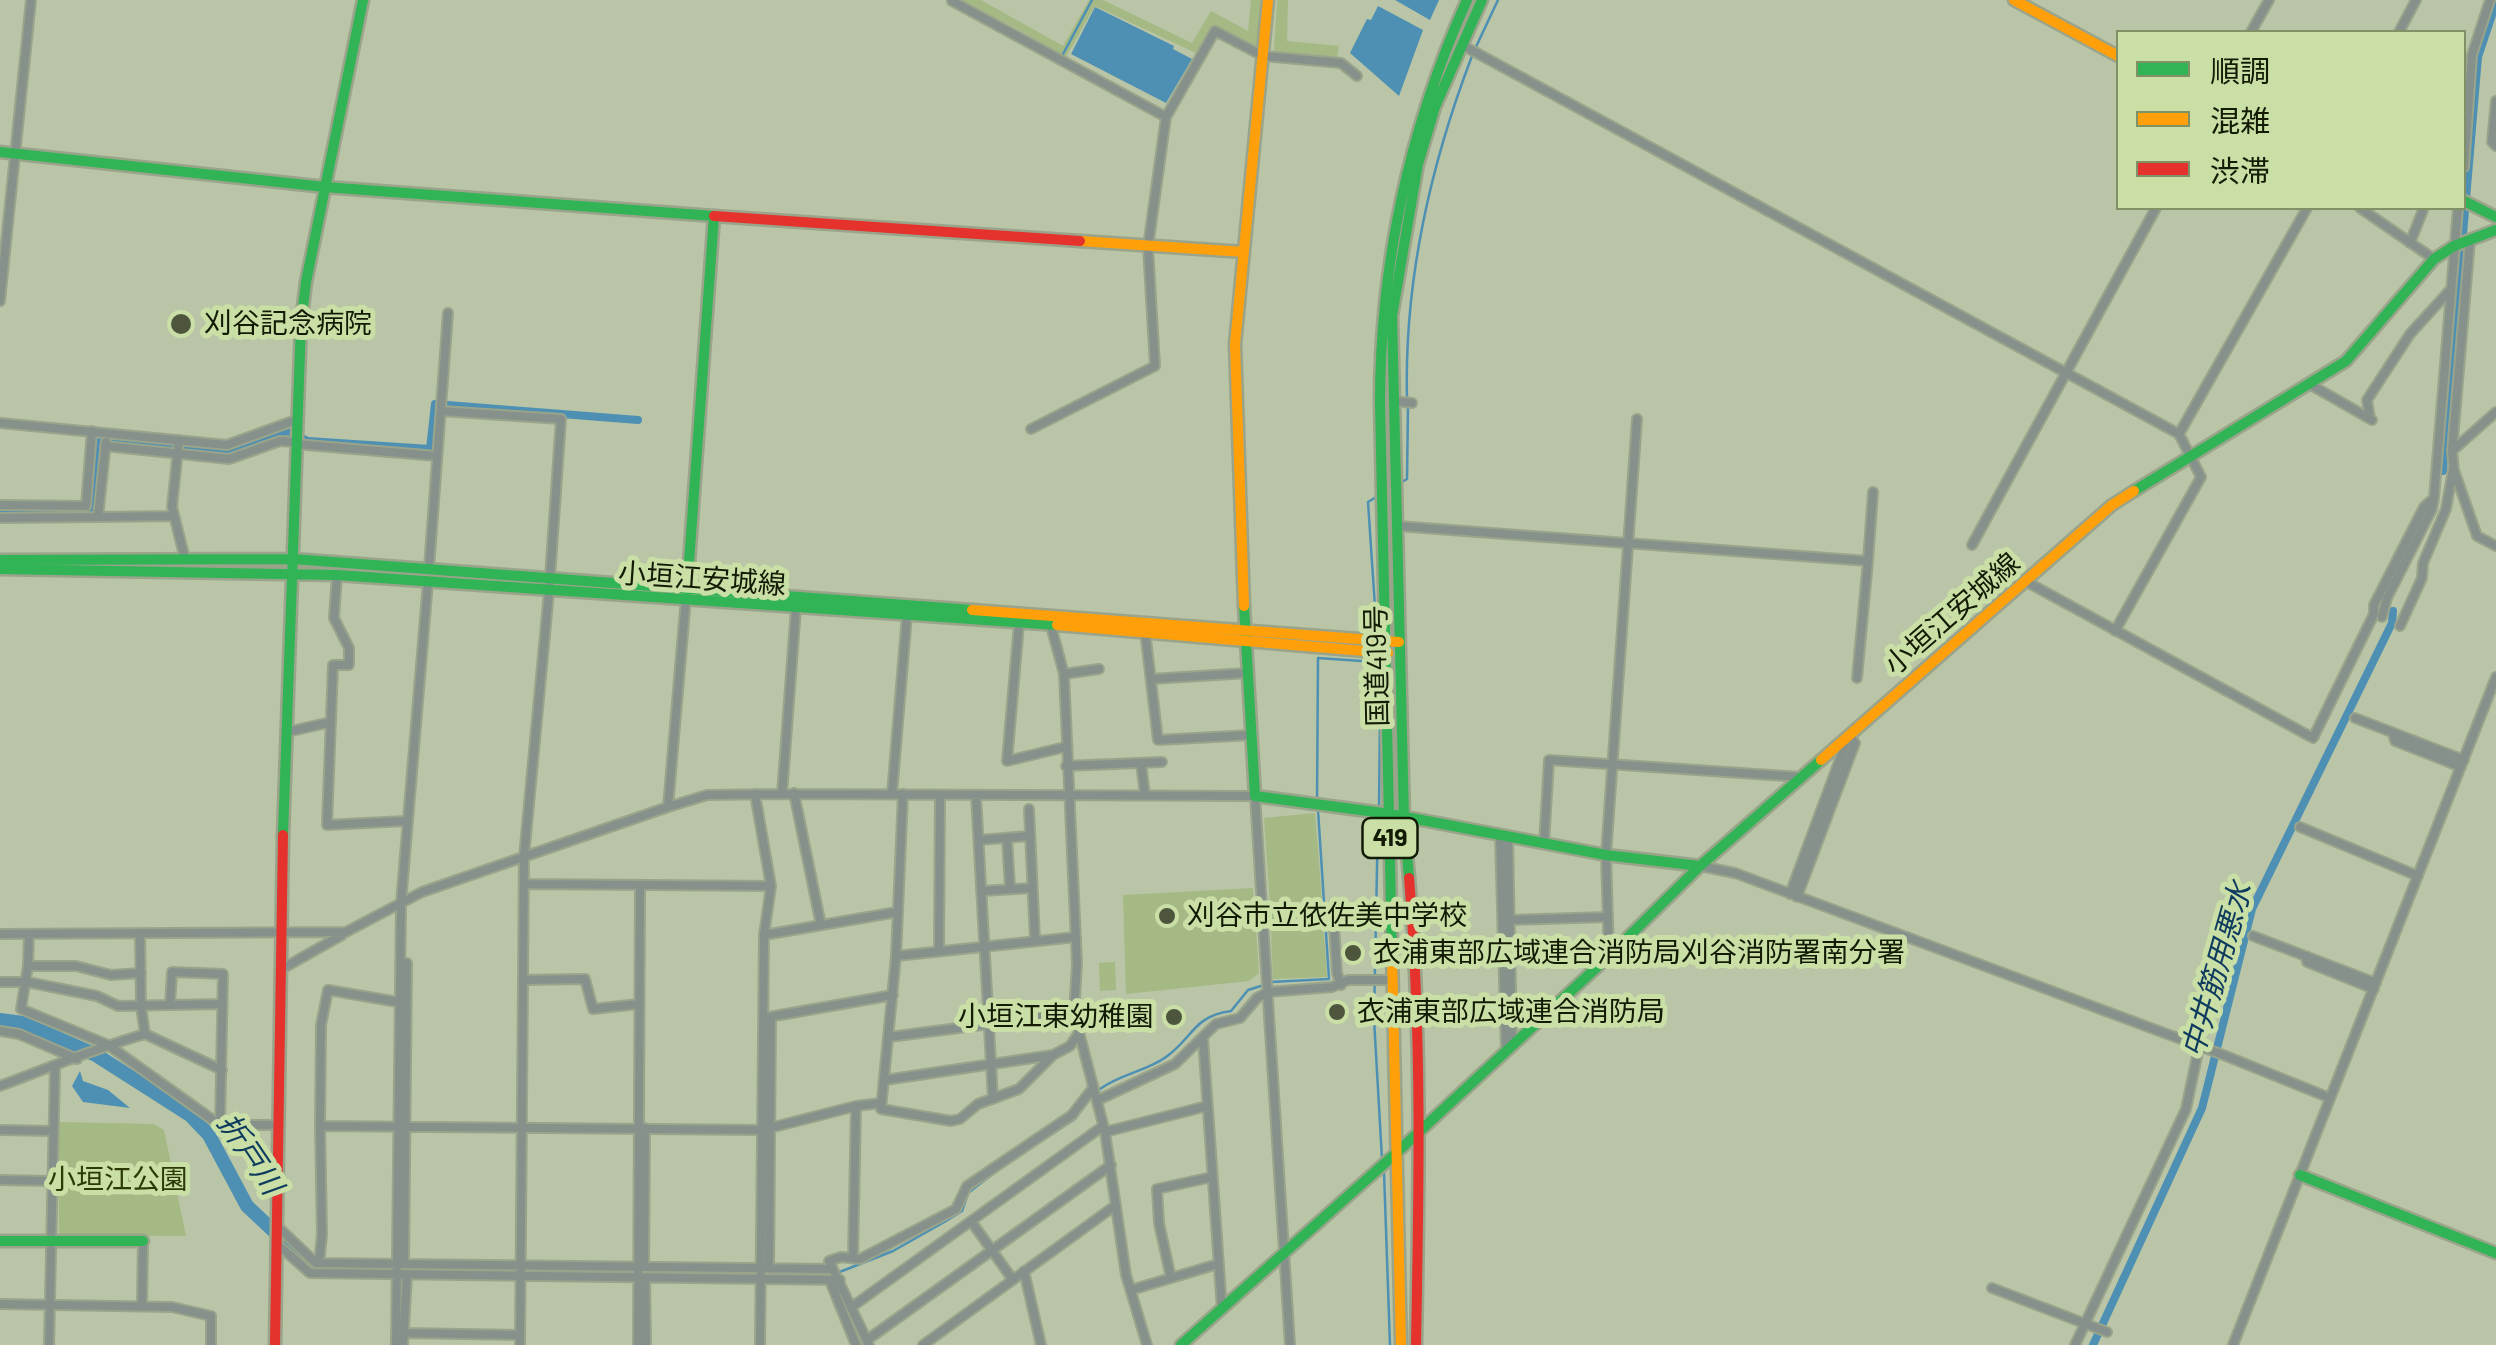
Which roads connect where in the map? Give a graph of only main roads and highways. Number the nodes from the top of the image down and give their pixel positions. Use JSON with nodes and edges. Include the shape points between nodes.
{"nodes":[{"id":1,"x":363,"y":0,"type":"edge"},
{"id":2,"x":1268,"y":0,"type":"edge"},
{"id":3,"x":1467,"y":0,"type":"edge"},
{"id":4,"x":1482,"y":0,"type":"edge"},
{"id":5,"x":2014,"y":0,"type":"edge"},
{"id":6,"x":2116,"y":55,"type":"edge"},
{"id":7,"x":0,"y":152,"type":"edge"},
{"id":8,"x":325,"y":187,"type":"junction"},
{"id":9,"x":2466,"y":205,"type":"edge"},
{"id":10,"x":714,"y":216,"type":"junction"},
{"id":11,"x":2496,"y":217,"type":"edge"},
{"id":12,"x":2496,"y":230,"type":"edge"},
{"id":13,"x":1244,"y":252,"type":"junction"},
{"id":14,"x":1390,"y":489,"type":"junction"},
{"id":15,"x":293,"y":559,"type":"junction"},
{"id":16,"x":0,"y":560,"type":"edge"},
{"id":17,"x":0,"y":569,"type":"edge"},
{"id":18,"x":293,"y":573,"type":"junction"},
{"id":19,"x":686,"y":594,"type":"junction"},
{"id":20,"x":1247,"y":637,"type":"junction"},
{"id":21,"x":1385,"y":647,"type":"junction"},
{"id":22,"x":1399,"y":647,"type":"junction"},
{"id":23,"x":1390,"y":814,"type":"junction"},
{"id":24,"x":1404,"y":818,"type":"junction"},
{"id":25,"x":1700,"y":866,"type":"junction"},
{"id":26,"x":1420,"y":1130,"type":"junction"},
{"id":27,"x":1394,"y":1155,"type":"junction"},
{"id":28,"x":2300,"y":1175,"type":"road end"},
{"id":29,"x":143,"y":1241,"type":"road end"},
{"id":30,"x":0,"y":1242,"type":"edge"},
{"id":31,"x":2496,"y":1253,"type":"edge"},
{"id":32,"x":275,"y":1345,"type":"edge"},
{"id":33,"x":1182,"y":1345,"type":"edge"},
{"id":34,"x":1401,"y":1345,"type":"edge"},
{"id":35,"x":1416,"y":1345,"type":"edge"}],
"edges":[{"from":1,"to":8,"type":"main road"},
{"from":2,"to":13,"type":"main road"},
{"from":3,"to":14,"type":"main road","name":"国道419号","number":"419","via":[[1407,162],[1391,229],[1380,396]]},
{"from":4,"to":14,"type":"main road","name":"国道419号","number":"419","via":[[1418,164],[1392,316],[1403,402]]},
{"from":5,"to":6,"type":"main road"},
{"from":7,"to":8,"type":"main road"},
{"from":8,"to":10,"type":"main road"},
{"from":8,"to":15,"type":"main road","via":[[306,282]]},
{"from":9,"to":11,"type":"main road"},
{"from":10,"to":13,"type":"main road"},
{"from":10,"to":19,"type":"main road"},
{"from":12,"to":25,"type":"main road","name":"小垣江安城線","via":[[2434,259],[2346,361],[2112,505]]},
{"from":13,"to":20,"type":"main road","via":[[1235,344]]},
{"from":14,"to":21,"type":"main road","name":"国道419号","number":"419","via":[[1382,525]]},
{"from":14,"to":22,"type":"main road","name":"国道419号","number":"419"},
{"from":15,"to":16,"type":"main road","name":"小垣江安城線"},
{"from":15,"to":18,"type":"main road"},
{"from":15,"to":19,"type":"main road","name":"小垣江安城線"},
{"from":17,"to":18,"type":"main road","name":"小垣江安城線"},
{"from":18,"to":19,"type":"main road","name":"小垣江安城線","via":[[550,592]]},
{"from":18,"to":32,"type":"main road"},
{"from":19,"to":20,"type":"main road","name":"小垣江安城線"},
{"from":19,"to":20,"type":"main road","name":"小垣江安城線","via":[[796,608]]},
{"from":20,"to":21,"type":"main road","name":"小垣江安城線"},
{"from":20,"to":23,"type":"main road","via":[[1255,796]]},
{"from":21,"to":22,"type":"main road","name":"小垣江安城線"},
{"from":21,"to":23,"type":"main road","name":"国道419号","number":"419"},
{"from":22,"to":24,"type":"main road","name":"国道419号","number":"419"},
{"from":23,"to":24,"type":"main road"},
{"from":23,"to":27,"type":"main road","name":"国道419号","number":"419"},
{"from":24,"to":25,"type":"main road"},
{"from":24,"to":26,"type":"main road","name":"国道419号","number":"419"},
{"from":25,"to":26,"type":"main road","name":"小垣江安城線"},
{"from":26,"to":27,"type":"main road","name":"小垣江安城線"},
{"from":26,"to":35,"type":"main road","name":"国道419号","number":"419"},
{"from":27,"to":33,"type":"main road","name":"小垣江安城線"},
{"from":27,"to":34,"type":"main road","name":"国道419号","number":"419"},
{"from":28,"to":31,"type":"main road"},
{"from":29,"to":30,"type":"main road"}]}
